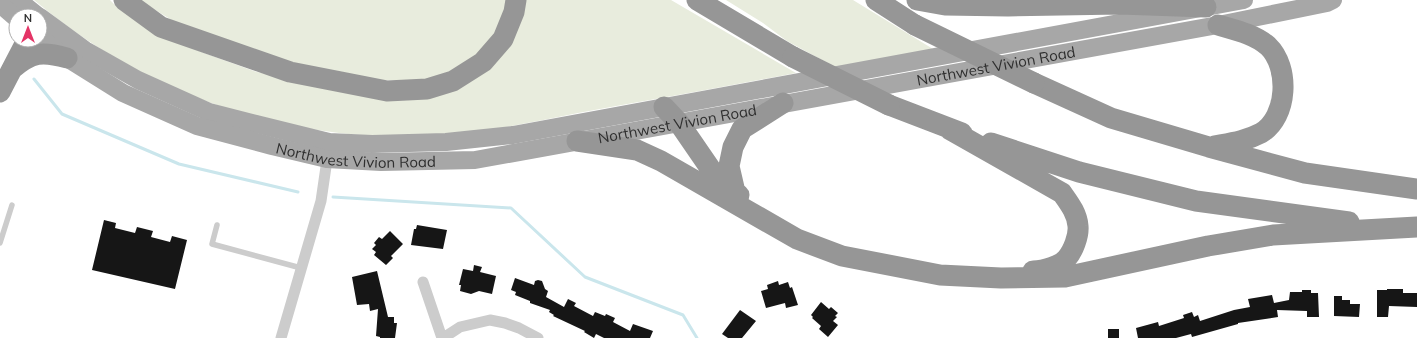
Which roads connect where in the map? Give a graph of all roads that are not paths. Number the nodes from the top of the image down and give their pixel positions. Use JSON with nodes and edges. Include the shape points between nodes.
{"nodes":[{"id":1,"x":18,"y":0,"type":"edge"},
{"id":2,"x":124,"y":0,"type":"edge"},
{"id":3,"x":516,"y":0,"type":"edge"},
{"id":4,"x":697,"y":0,"type":"edge"},
{"id":5,"x":876,"y":0,"type":"edge"},
{"id":6,"x":917,"y":0,"type":"edge"},
{"id":7,"x":1244,"y":0,"type":"edge"},
{"id":8,"x":1333,"y":0,"type":"edge"},
{"id":9,"x":0,"y":4,"type":"edge"},
{"id":10,"x":1206,"y":7,"type":"junction"},
{"id":11,"x":28,"y":8,"type":"edge"},
{"id":12,"x":8,"y":11,"type":"edge"},
{"id":13,"x":48,"y":23,"type":"edge"},
{"id":14,"x":1218,"y":25,"type":"junction"},
{"id":15,"x":48,"y":43,"type":"edge"},
{"id":16,"x":23,"y":48,"type":"edge"},
{"id":17,"x":67,"y":58,"type":"junction"},
{"id":18,"x":12,"y":69,"type":"junction"},
{"id":19,"x":0,"y":92,"type":"edge"},
{"id":20,"x":783,"y":103,"type":"junction"},
{"id":21,"x":664,"y":107,"type":"junction"},
{"id":22,"x":679,"y":122,"type":"junction"},
{"id":23,"x":948,"y":129,"type":"junction"},
{"id":24,"x":577,"y":141,"type":"junction"},
{"id":25,"x":1209,"y":148,"type":"junction"},
{"id":26,"x":328,"y":150,"type":"junction"},
{"id":27,"x":1417,"y":189,"type":"edge"},
{"id":28,"x":735,"y":192,"type":"junction"},
{"id":29,"x":12,"y":205,"type":"dead end"},
{"id":30,"x":217,"y":225,"type":"dead end"},
{"id":31,"x":1417,"y":226,"type":"edge"},
{"id":32,"x":0,"y":242,"type":"edge"},
{"id":33,"x":301,"y":268,"type":"junction"},
{"id":34,"x":423,"y":282,"type":"dead end"},
{"id":35,"x":281,"y":338,"type":"edge"},
{"id":36,"x":443,"y":338,"type":"edge"},
{"id":37,"x":538,"y":338,"type":"edge"}],
"edges":[{"from":1,"to":11,"type":"main road","name":"Northwest Vivion Road"},
{"from":2,"to":3,"type":"highway","via":[[162,27],[290,72],[387,91],[426,89],[454,81],[483,62],[503,38]]},
{"from":4,"to":23,"type":"highway","bridge":true,"via":[[793,57],[888,105]]},
{"from":5,"to":25,"type":"highway","bridge":true,"via":[[915,25],[1111,118]]},
{"from":6,"to":10,"type":"highway","via":[[944,5],[1120,4]]},
{"from":7,"to":10,"type":"main road","name":"Northwest Vivion Road"},
{"from":8,"to":14,"type":"main road","name":"Northwest Vivion Road"},
{"from":9,"to":12,"type":"main road"},
{"from":10,"to":21,"type":"main road","name":"Northwest Vivion Road"},
{"from":13,"to":26,"type":"main road","name":"Northwest Vivion Road","via":[[85,50],[138,80],[209,112]]},
{"from":14,"to":20,"type":"main road","name":"Northwest Vivion Road"},
{"from":14,"to":25,"type":"highway","via":[[1255,37],[1269,47],[1278,61],[1284,87],[1282,103],[1275,118],[1262,132],[1245,140]]},
{"from":15,"to":17,"type":"main road","name":"Northwest Vivion Road"},
{"from":16,"to":18,"type":"highway"},
{"from":17,"to":18,"type":"highway","via":[[49,53],[38,54],[28,57]]},
{"from":17,"to":26,"type":"main road","name":"Northwest Vivion Road","via":[[123,93],[197,126],[272,146]]},
{"from":18,"to":19,"type":"highway"},
{"from":20,"to":22,"type":"main road","name":"Northwest Vivion Road"},
{"from":20,"to":28,"type":"highway","via":[[742,129],[733,147],[729,166]]},
{"from":21,"to":22,"type":"highway"},
{"from":21,"to":26,"type":"main road","name":"Northwest Vivion Road","via":[[513,135],[446,142],[372,144]]},
{"from":22,"to":24,"type":"main road","name":"Northwest Vivion Road"},
{"from":22,"to":28,"type":"highway","via":[[712,171]]},
{"from":23,"to":28,"type":"highway","via":[[1062,193],[1074,210],[1078,227],[1076,241],[1067,259],[1048,269],[1037,271],[977,270],[910,263],[855,251],[806,234],[759,209]]},
{"from":23,"to":31,"type":"highway","via":[[1078,172],[1196,201],[1368,224]]},
{"from":24,"to":26,"type":"main road","name":"Northwest Vivion Road","via":[[475,160],[381,162]]},
{"from":24,"to":31,"type":"highway","via":[[637,150],[661,161],[797,239],[842,256],[940,275],[1001,278],[1065,277],[1208,246],[1273,235]]},
{"from":25,"to":27,"type":"highway","via":[[1305,173]]},
{"from":26,"to":33,"type":"street","via":[[321,201]]},
{"from":29,"to":32,"type":"lane"},
{"from":30,"to":33,"type":"lane","via":[[212,244]]},
{"from":33,"to":35,"type":"street"},
{"from":34,"to":36,"type":"street"},
{"from":36,"to":37,"type":"street","via":[[460,327],[490,320],[519,328]]}]}
